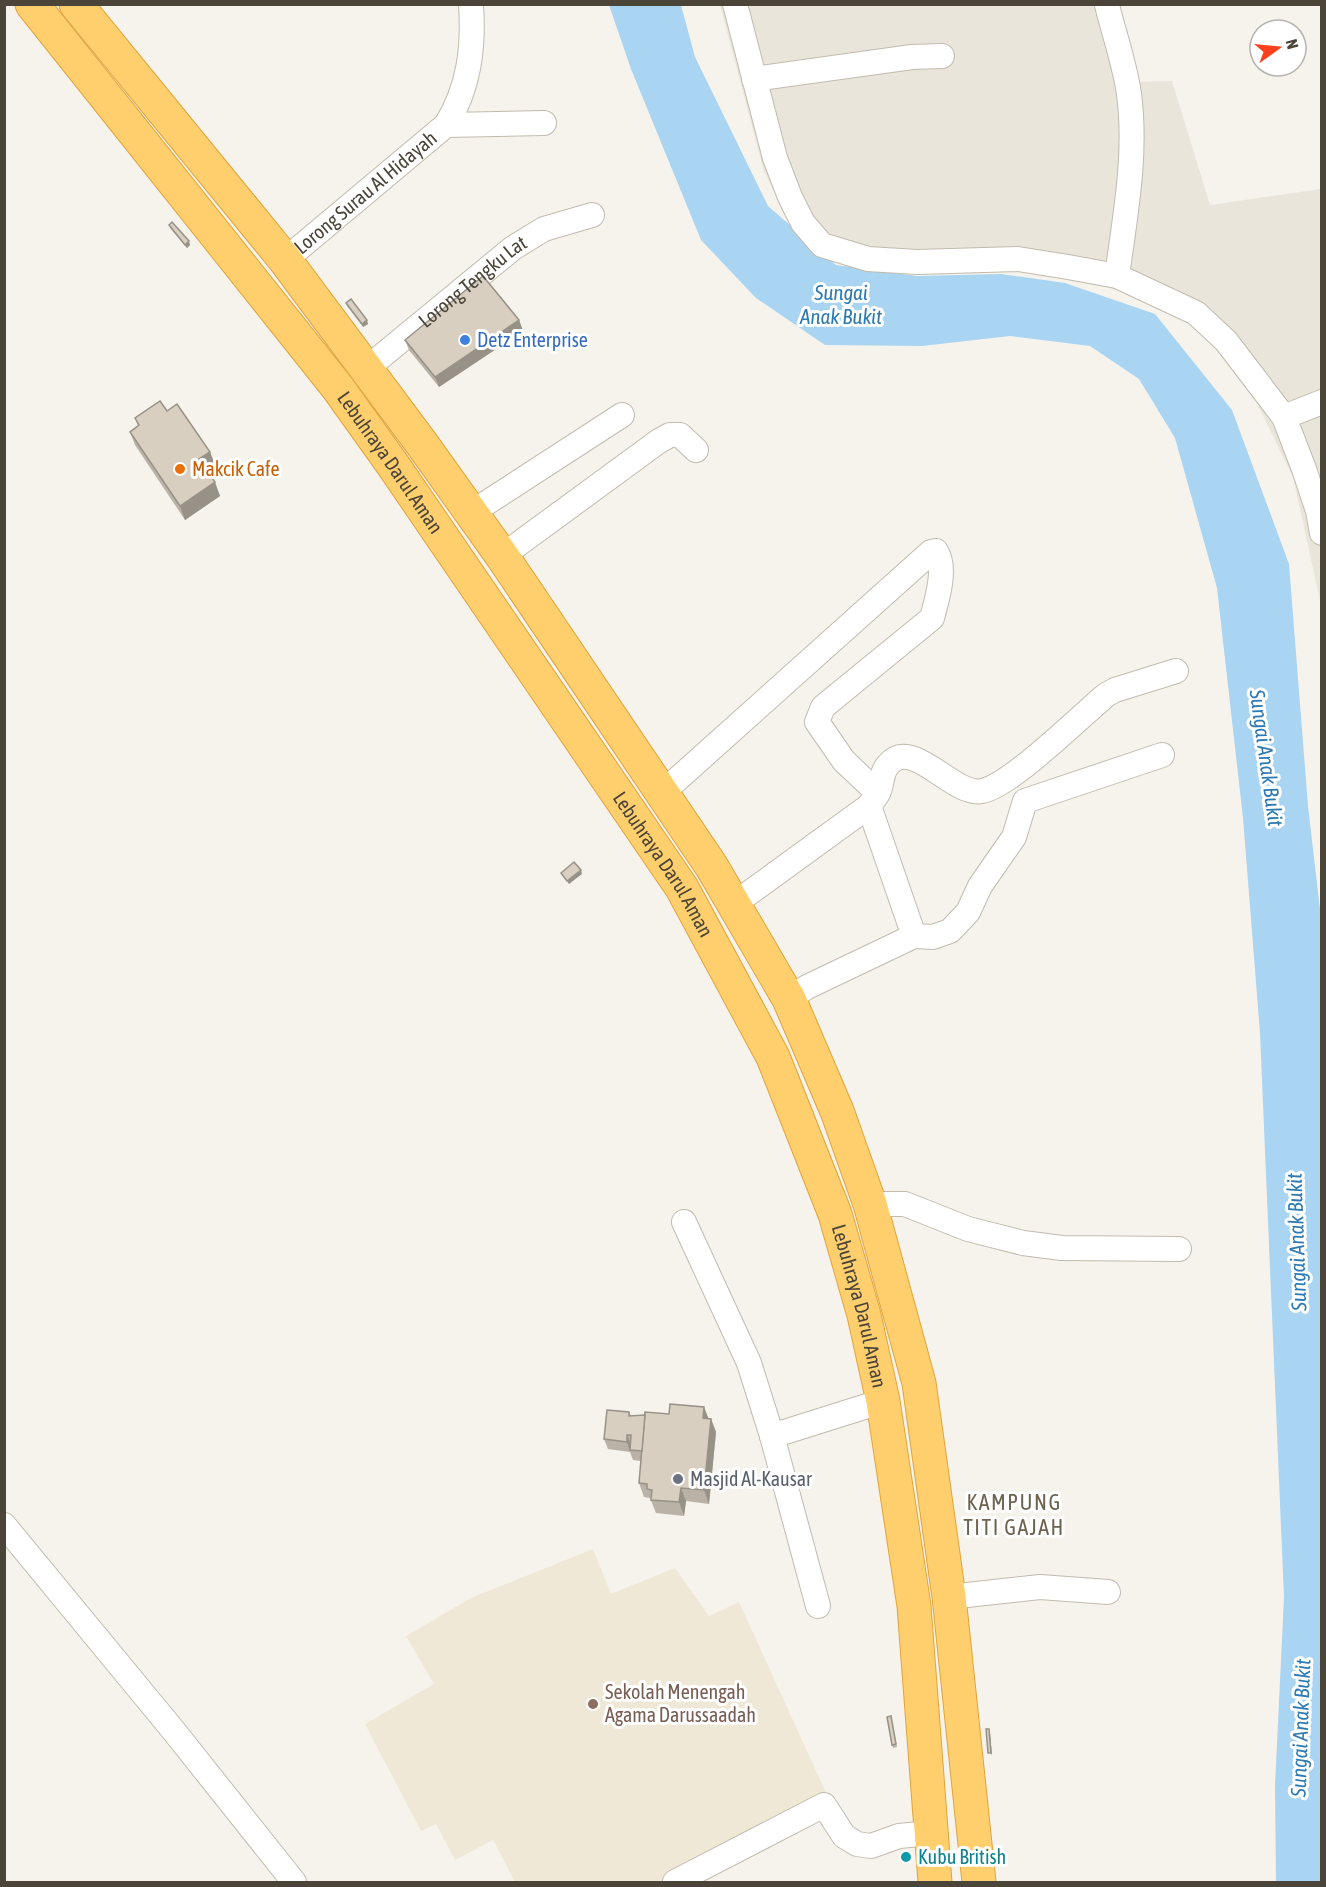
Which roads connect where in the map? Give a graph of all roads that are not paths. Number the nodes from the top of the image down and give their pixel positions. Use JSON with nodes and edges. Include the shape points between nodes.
{"nodes":[{"id":1,"x":32,"y":4,"type":"edge"},
{"id":2,"x":76,"y":4,"type":"edge"},
{"id":3,"x":471,"y":4,"type":"edge"},
{"id":4,"x":735,"y":4,"type":"edge"},
{"id":5,"x":1107,"y":5,"type":"edge"},
{"id":6,"x":942,"y":56,"type":"dead end"},
{"id":7,"x":754,"y":79,"type":"junction"},
{"id":8,"x":544,"y":123,"type":"dead end"},
{"id":9,"x":446,"y":125,"type":"junction"},
{"id":10,"x":592,"y":215,"type":"dead end"},
{"id":11,"x":285,"y":260,"type":"junction"},
{"id":12,"x":1116,"y":276,"type":"junction"},
{"id":13,"x":366,"y":369,"type":"junction"},
{"id":14,"x":1322,"y":402,"type":"edge"},
{"id":15,"x":622,"y":415,"type":"dead end"},
{"id":16,"x":1284,"y":417,"type":"junction"},
{"id":17,"x":696,"y":450,"type":"dead end"},
{"id":18,"x":471,"y":513,"type":"junction"},
{"id":19,"x":1320,"y":518,"type":"edge"},
{"id":20,"x":502,"y":556,"type":"junction"},
{"id":21,"x":523,"y":588,"type":"junction"},
{"id":22,"x":519,"y":648,"type":"junction"},
{"id":23,"x":569,"y":655,"type":"junction"},
{"id":24,"x":1176,"y":671,"type":"dead end"},
{"id":25,"x":562,"y":713,"type":"junction"},
{"id":26,"x":1162,"y":755,"type":"dead end"},
{"id":27,"x":662,"y":793,"type":"junction"},
{"id":28,"x":873,"y":800,"type":"junction"},
{"id":29,"x":734,"y":904,"type":"junction"},
{"id":30,"x":914,"y":936,"type":"junction"},
{"id":31,"x":789,"y":999,"type":"junction"},
{"id":32,"x":870,"y":1204,"type":"junction"},
{"id":33,"x":684,"y":1222,"type":"dead end"},
{"id":34,"x":1179,"y":1249,"type":"dead end"},
{"id":35,"x":883,"y":1401,"type":"junction"},
{"id":36,"x":772,"y":1436,"type":"junction"},
{"id":37,"x":4,"y":1525,"type":"edge"},
{"id":38,"x":1108,"y":1592,"type":"dead end"},
{"id":39,"x":949,"y":1597,"type":"junction"},
{"id":40,"x":818,"y":1606,"type":"dead end"},
{"id":41,"x":930,"y":1833,"type":"junction"},
{"id":42,"x":294,"y":1882,"type":"edge"},
{"id":43,"x":675,"y":1882,"type":"edge"},
{"id":44,"x":935,"y":1882,"type":"edge"},
{"id":45,"x":978,"y":1882,"type":"edge"}],
"edges":[{"from":1,"to":22,"type":"highway","name":"Lebuhraya Darul Aman","via":[[338,388]]},
{"from":2,"to":11,"type":"highway","name":"Lebuhraya Darul Aman"},
{"from":3,"to":9,"type":"street","via":[[469,69]]},
{"from":4,"to":7,"type":"street"},
{"from":5,"to":12,"type":"street","via":[[1129,93],[1131,129],[1131,177]]},
{"from":6,"to":7,"type":"street"},
{"from":7,"to":12,"type":"street","via":[[766,129],[790,197],[803,223],[822,245],[868,259],[1018,260]]},
{"from":8,"to":9,"type":"street"},
{"from":9,"to":11,"type":"street","name":"Lorong Surau Al Hidayah"},
{"from":10,"to":13,"type":"street","name":"Lorong Tengku Lat","via":[[544,229],[513,248]]},
{"from":11,"to":13,"type":"highway","name":"Lebuhraya Darul Aman"},
{"from":12,"to":16,"type":"street","via":[[1196,313],[1226,341]]},
{"from":13,"to":18,"type":"highway","name":"Lebuhraya Darul Aman"},
{"from":14,"to":16,"type":"street"},
{"from":15,"to":18,"type":"street"},
{"from":16,"to":19,"type":"street"},
{"from":17,"to":20,"type":"street","via":[[680,435],[659,441]]},
{"from":18,"to":20,"type":"highway","name":"Lebuhraya Darul Aman"},
{"from":20,"to":21,"type":"highway","name":"Lebuhraya Darul Aman"},
{"from":21,"to":22,"type":"highway","via":[[533,616],[529,635]]},
{"from":21,"to":23,"type":"highway","name":"Lebuhraya Darul Aman"},
{"from":22,"to":25,"type":"highway","name":"Lebuhraya Darul Aman"},
{"from":23,"to":25,"type":"highway","via":[[558,684]]},
{"from":23,"to":27,"type":"highway","name":"Lebuhraya Darul Aman"},
{"from":24,"to":28,"type":"street","via":[[1115,690],[996,786],[970,792],[909,757],[895,759],[886,766]]},
{"from":25,"to":35,"type":"highway","name":"Lebuhraya Darul Aman","via":[[682,888],[773,1057],[835,1214]]},
{"from":26,"to":30,"type":"street","via":[[1025,801],[1014,837],[980,886],[968,912],[950,931],[933,937]]},
{"from":27,"to":28,"type":"street","via":[[936,551],[940,578],[932,618],[818,715],[817,722]]},
{"from":27,"to":29,"type":"highway","name":"Lebuhraya Darul Aman"},
{"from":28,"to":29,"type":"street"},
{"from":28,"to":30,"type":"street"},
{"from":29,"to":31,"type":"highway","name":"Lebuhraya Darul Aman"},
{"from":30,"to":31,"type":"street"},
{"from":31,"to":32,"type":"highway","name":"Lebuhraya Darul Aman","via":[[837,1111]]},
{"from":32,"to":34,"type":"street","via":[[905,1204],[968,1229],[1023,1243],[1062,1248]]},
{"from":32,"to":39,"type":"highway","name":"Lebuhraya Darul Aman","via":[[919,1383]]},
{"from":33,"to":36,"type":"street","via":[[749,1363]]},
{"from":35,"to":36,"type":"street"},
{"from":35,"to":41,"type":"highway","name":"Lebuhraya Darul Aman","via":[[914,1606]]},
{"from":36,"to":40,"type":"street"},
{"from":37,"to":42,"type":"street"},
{"from":38,"to":39,"type":"street","via":[[1040,1587]]},
{"from":39,"to":45,"type":"highway","name":"Lebuhraya Darul Aman"},
{"from":41,"to":43,"type":"street","via":[[899,1836],[871,1846],[857,1844],[844,1836],[824,1805]]},
{"from":41,"to":44,"type":"highway","name":"Lebuhraya Darul Aman"}]}
